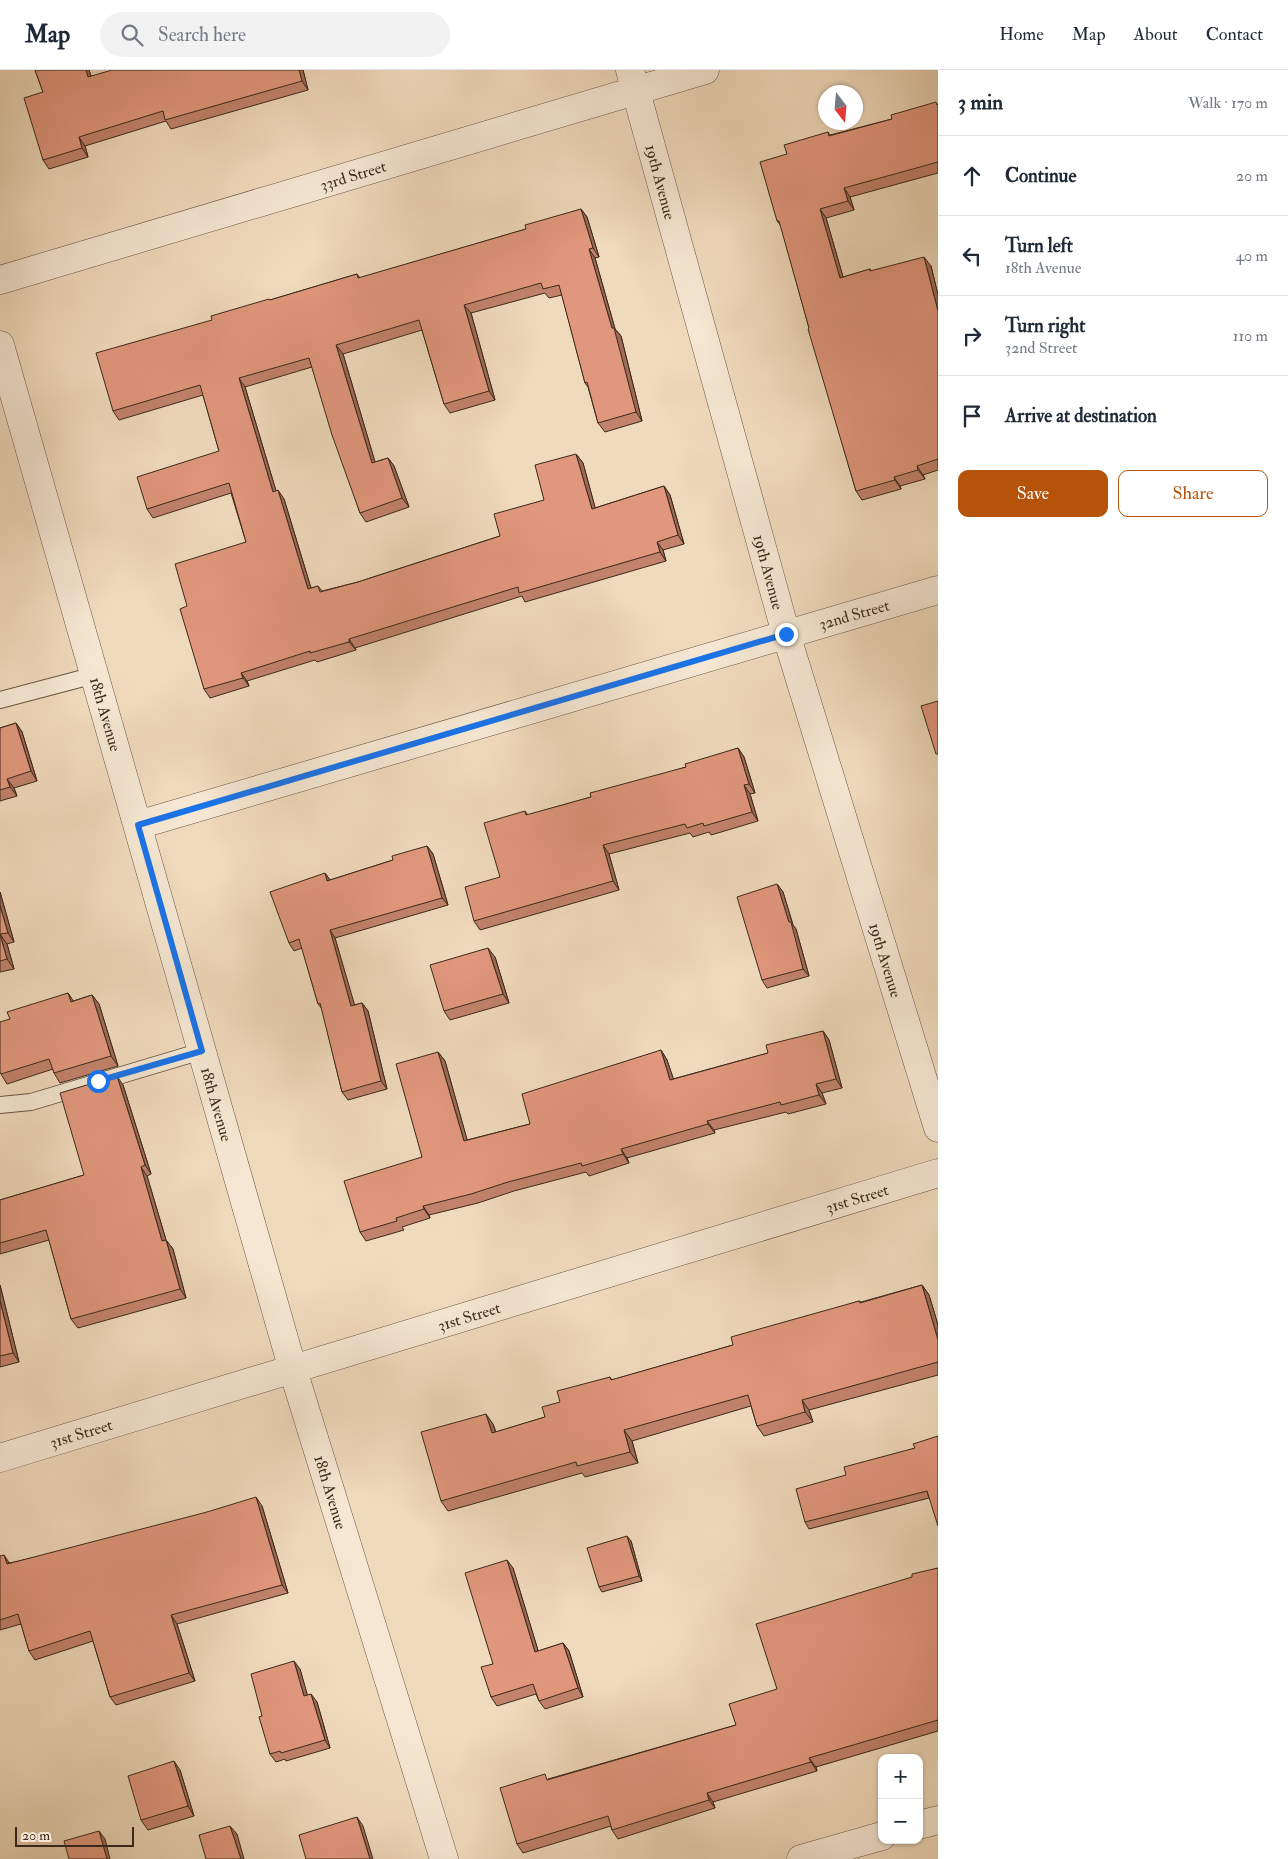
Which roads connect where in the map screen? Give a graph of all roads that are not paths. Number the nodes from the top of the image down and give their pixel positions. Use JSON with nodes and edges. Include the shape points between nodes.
{"nodes":[{"id":1,"x":706,"y":70,"type":"edge"},
{"id":2,"x":633,"y":80,"type":"edge"},
{"id":3,"x":0,"y":280,"type":"edge"},
{"id":4,"x":0,"y":345,"type":"edge"},
{"id":5,"x":938,"y":590,"type":"edge"},
{"id":6,"x":786,"y":634,"type":"junction"},
{"id":7,"x":95,"y":675,"type":"junction"},
{"id":8,"x":0,"y":700,"type":"edge"},
{"id":9,"x":138,"y":825,"type":"junction"},
{"id":10,"x":202,"y":1051,"type":"junction"},
{"id":11,"x":0,"y":1105,"type":"edge"},
{"id":12,"x":938,"y":1128,"type":"edge"},
{"id":13,"x":938,"y":1173,"type":"edge"},
{"id":14,"x":293,"y":1370,"type":"junction"},
{"id":15,"x":0,"y":1458,"type":"edge"},
{"id":16,"x":938,"y":1820,"type":"edge"},
{"id":17,"x":923,"y":1824,"type":"edge"},
{"id":18,"x":878,"y":1837,"type":"edge"},
{"id":19,"x":444,"y":1859,"type":"edge"},
{"id":20,"x":801,"y":1859,"type":"edge"}],
"edges":[{"from":1,"to":2,"type":"street","name":"33rd Street"},
{"from":2,"to":3,"type":"street","name":"33rd Street"},
{"from":2,"to":6,"type":"street","name":"19th Avenue"},
{"from":4,"to":7,"type":"street","name":"18th Avenue"},
{"from":5,"to":6,"type":"street","name":"32nd Street"},
{"from":6,"to":9,"type":"street","name":"32nd Street"},
{"from":6,"to":12,"type":"street","name":"19th Avenue"},
{"from":7,"to":8,"type":"lane"},
{"from":7,"to":9,"type":"street","name":"18th Avenue"},
{"from":9,"to":10,"type":"street","name":"18th Avenue"},
{"from":10,"to":11,"type":"lane","via":[[31,1102]]},
{"from":10,"to":14,"type":"street","name":"18th Avenue"},
{"from":13,"to":14,"type":"street","name":"31st Street"},
{"from":14,"to":15,"type":"street","name":"31st Street"},
{"from":14,"to":19,"type":"street","name":"18th Avenue"},
{"from":16,"to":17,"type":"street"},
{"from":18,"to":20,"type":"street"}]}
